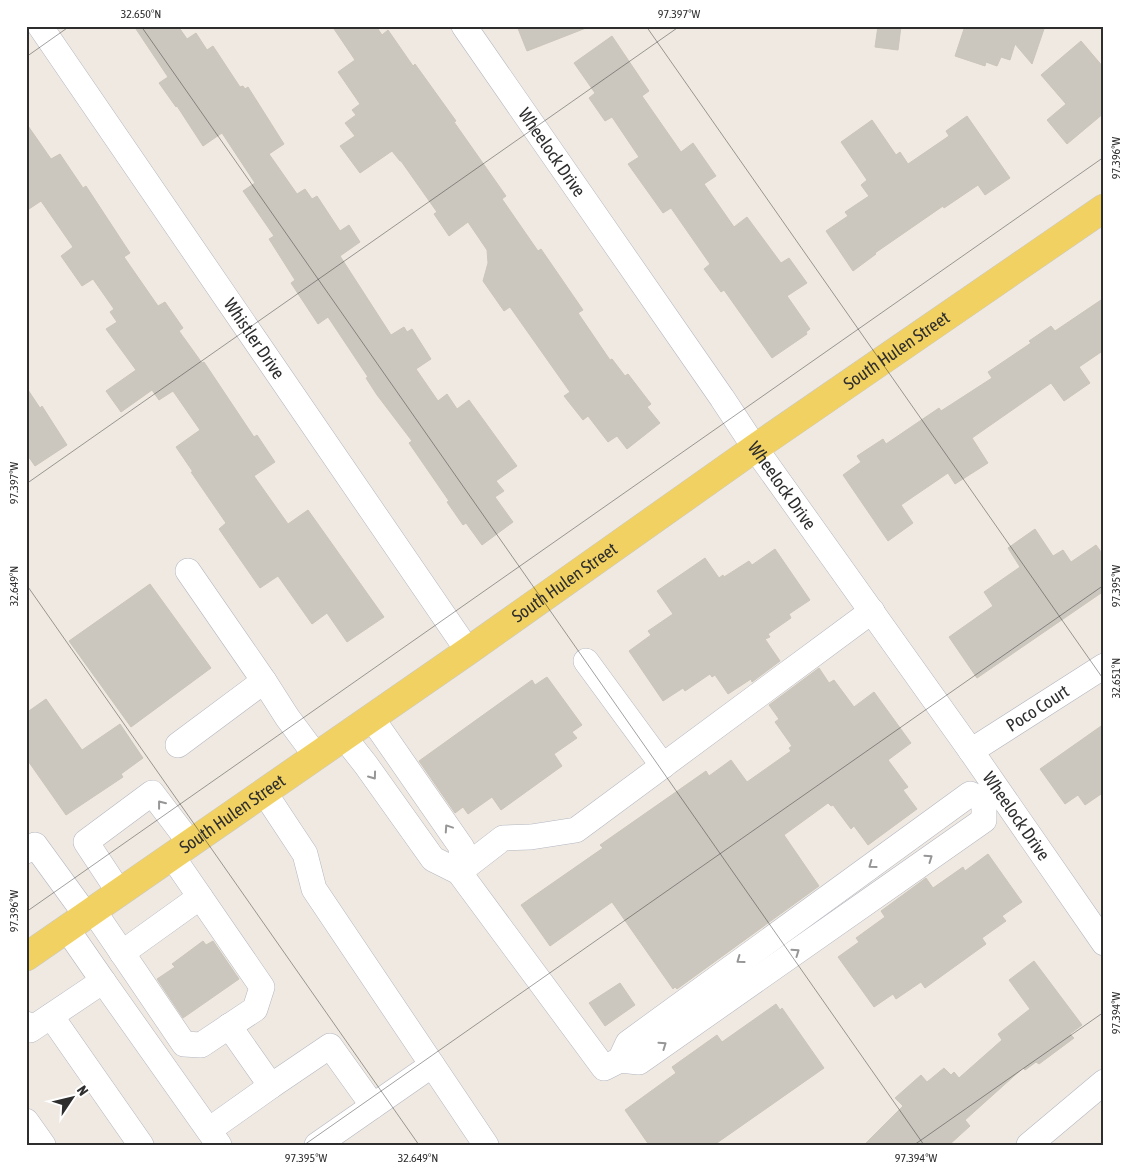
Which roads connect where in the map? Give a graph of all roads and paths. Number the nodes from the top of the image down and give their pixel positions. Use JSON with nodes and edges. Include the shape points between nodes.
{"nodes":[{"id":1,"x":40,"y":26,"type":"edge"},
{"id":2,"x":464,"y":26,"type":"edge"},
{"id":3,"x":1104,"y":208,"type":"edge"},
{"id":4,"x":755,"y":448,"type":"junction"},
{"id":5,"x":188,"y":571,"type":"dead end"},
{"id":6,"x":872,"y":611,"type":"junction"},
{"id":7,"x":468,"y":651,"type":"junction"},
{"id":8,"x":586,"y":661,"type":"dead end"},
{"id":9,"x":1104,"y":666,"type":"edge"},
{"id":10,"x":264,"y":681,"type":"junction"},
{"id":11,"x":371,"y":717,"type":"junction"},
{"id":12,"x":344,"y":737,"type":"junction"},
{"id":13,"x":178,"y":744,"type":"dead end"},
{"id":14,"x":971,"y":751,"type":"junction"},
{"id":15,"x":316,"y":756,"type":"junction"},
{"id":16,"x":663,"y":766,"type":"junction"},
{"id":17,"x":264,"y":792,"type":"junction"},
{"id":18,"x":991,"y":795,"type":"junction"},
{"id":19,"x":181,"y":849,"type":"junction"},
{"id":20,"x":26,"y":851,"type":"edge"},
{"id":21,"x":459,"y":872,"type":"junction"},
{"id":22,"x":119,"y":892,"type":"junction"},
{"id":23,"x":200,"y":897,"type":"junction"},
{"id":24,"x":82,"y":918,"type":"junction"},
{"id":25,"x":1104,"y":943,"type":"edge"},
{"id":26,"x":122,"y":953,"type":"junction"},
{"id":27,"x":26,"y":956,"type":"edge"},
{"id":28,"x":103,"y":981,"type":"junction"},
{"id":29,"x":51,"y":1016,"type":"junction"},
{"id":30,"x":229,"y":1026,"type":"junction"},
{"id":31,"x":28,"y":1030,"type":"edge"},
{"id":32,"x":432,"y":1065,"type":"junction"},
{"id":33,"x":1104,"y":1082,"type":"edge"},
{"id":34,"x":272,"y":1086,"type":"junction"},
{"id":35,"x":373,"y":1106,"type":"junction"},
{"id":36,"x":26,"y":1120,"type":"edge"},
{"id":37,"x":214,"y":1137,"type":"edge"},
{"id":38,"x":43,"y":1145,"type":"edge"},
{"id":39,"x":141,"y":1145,"type":"edge"},
{"id":40,"x":317,"y":1145,"type":"edge"},
{"id":41,"x":486,"y":1145,"type":"edge"},
{"id":42,"x":1030,"y":1145,"type":"edge"}],
"edges":[{"from":1,"to":7,"type":"street","name":"Whistler Drive"},
{"from":2,"to":4,"type":"street","name":"Wheelock Drive"},
{"from":3,"to":4,"type":"main road","name":"South Hulen Street"},
{"from":4,"to":6,"type":"street","name":"Wheelock Drive"},
{"from":4,"to":7,"type":"main road","name":"South Hulen Street"},
{"from":5,"to":10,"type":"street"},
{"from":6,"to":14,"type":"street","name":"Wheelock Drive"},
{"from":6,"to":16,"type":"street"},
{"from":7,"to":11,"type":"main road","name":"South Hulen Street"},
{"from":8,"to":16,"type":"street"},
{"from":9,"to":14,"type":"street","name":"Poco Court"},
{"from":10,"to":13,"type":"street"},
{"from":10,"to":15,"type":"street"},
{"from":11,"to":12,"type":"main road","name":"South Hulen Street"},
{"from":21,"to":11,"type":"street","one_way":true,"via":[[462,848]]},
{"from":12,"to":15,"type":"main road","name":"South Hulen Street"},
{"from":12,"to":21,"type":"street","one_way":true,"via":[[433,859]]},
{"from":14,"to":18,"type":"street","name":"Wheelock Drive"},
{"from":15,"to":17,"type":"main road","name":"South Hulen Street"},
{"from":16,"to":21,"type":"street","via":[[576,830],[503,838]]},
{"from":17,"to":19,"type":"main road","name":"South Hulen Street"},
{"from":17,"to":32,"type":"street","via":[[305,854],[314,889]]},
{"from":18,"to":21,"type":"street","via":[[970,794],[628,1043],[620,1060],[604,1068]]},
{"from":18,"to":25,"type":"street","name":"Wheelock Drive"},
{"from":19,"to":22,"type":"main road","name":"South Hulen Street"},
{"from":19,"to":22,"type":"street","one_way":true,"via":[[152,793],[86,842]]},
{"from":19,"to":23,"type":"street"},
{"from":20,"to":24,"type":"street","via":[[35,845]]},
{"from":22,"to":24,"type":"main road","name":"South Hulen Street"},
{"from":23,"to":26,"type":"street"},
{"from":23,"to":30,"type":"street","via":[[262,987],[255,1009]]},
{"from":24,"to":26,"type":"street"},
{"from":24,"to":27,"type":"main road","name":"South Hulen Street"},
{"from":24,"to":28,"type":"street"},
{"from":26,"to":30,"type":"street","via":[[184,1044],[201,1045]]},
{"from":28,"to":29,"type":"street"},
{"from":28,"to":37,"type":"street"},
{"from":29,"to":31,"type":"street"},
{"from":29,"to":39,"type":"street"},
{"from":30,"to":34,"type":"street"},
{"from":32,"to":35,"type":"street"},
{"from":32,"to":41,"type":"street"},
{"from":33,"to":42,"type":"street"},
{"from":34,"to":35,"type":"street","via":[[330,1046]]},
{"from":34,"to":37,"type":"street"},
{"from":35,"to":40,"type":"street"},
{"from":36,"to":38,"type":"street"}]}
